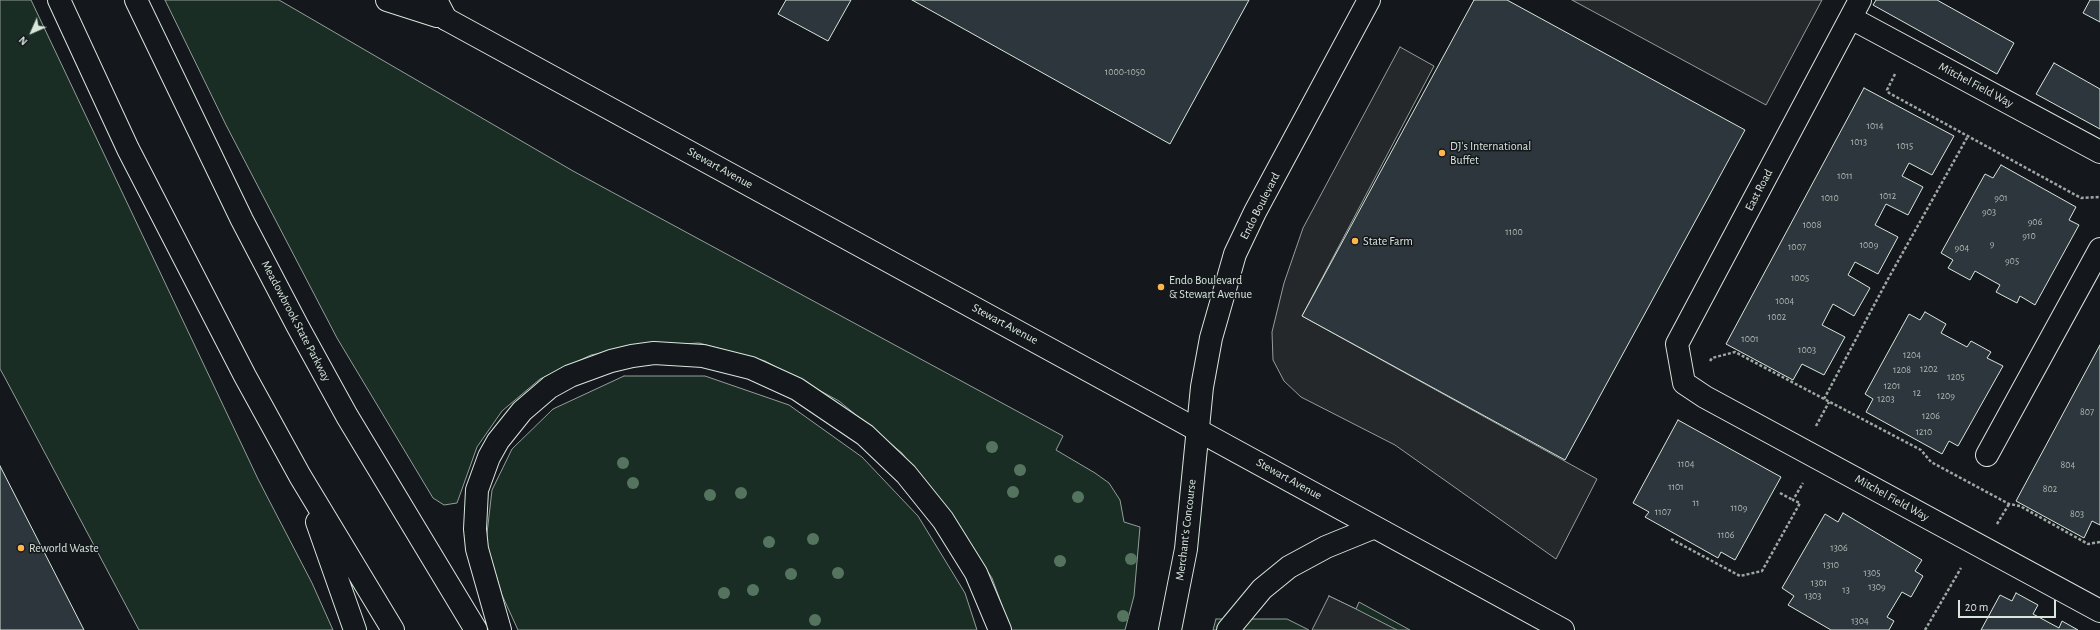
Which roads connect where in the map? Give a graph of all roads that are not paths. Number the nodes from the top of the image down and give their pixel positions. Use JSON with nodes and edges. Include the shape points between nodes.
{"nodes":[{"id":1,"x":59,"y":0,"type":"edge"},
{"id":2,"x":136,"y":0,"type":"edge"},
{"id":3,"x":387,"y":0,"type":"edge"},
{"id":4,"x":423,"y":0,"type":"edge"},
{"id":5,"x":1369,"y":0,"type":"edge"},
{"id":6,"x":441,"y":9,"type":"edge"},
{"id":7,"x":1856,"y":9,"type":"edge"},
{"id":8,"x":2100,"y":152,"type":"edge"},
{"id":9,"x":2100,"y":249,"type":"edge"},
{"id":10,"x":1684,"y":383,"type":"joint"},
{"id":11,"x":1197,"y":428,"type":"junction"},
{"id":12,"x":1987,"y":455,"type":"dead end"},
{"id":13,"x":300,"y":476,"type":"junction"},
{"id":14,"x":1375,"y":527,"type":"junction"},
{"id":15,"x":2100,"y":612,"type":"edge"},
{"id":16,"x":355,"y":630,"type":"edge"},
{"id":17,"x":393,"y":630,"type":"edge"},
{"id":18,"x":476,"y":630,"type":"edge"},
{"id":19,"x":500,"y":630,"type":"edge"},
{"id":20,"x":1000,"y":630,"type":"edge"},
{"id":21,"x":1170,"y":630,"type":"edge"},
{"id":22,"x":1228,"y":630,"type":"edge"},
{"id":23,"x":1562,"y":630,"type":"edge"}],
"edges":[{"from":1,"to":13,"type":"main road","via":[[128,149],[184,261]]},
{"from":2,"to":18,"type":"main road","name":"Meadowbrook State Parkway","via":[[242,220],[301,331],[347,416]]},
{"from":3,"to":6,"type":"main road","name":"Stewart Avenue"},
{"from":4,"to":6,"type":"main road","name":"Stewart Avenue"},
{"from":5,"to":11,"type":"main road","name":"Endo Boulevard","via":[[1235,254],[1211,338]]},
{"from":6,"to":11,"type":"main road","name":"Stewart Avenue"},
{"from":7,"to":8,"type":"main road","name":"Mitchel Field Way","via":[[1908,49]]},
{"from":7,"to":10,"type":"main road","name":"East Road","via":[[1677,344]]},
{"from":9,"to":12,"type":"main road"},
{"from":10,"to":15,"type":"main road","name":"Mitchel Field Way","via":[[1705,397]]},
{"from":11,"to":14,"type":"main road","name":"Stewart Avenue"},
{"from":11,"to":21,"type":"main road","name":"Merchant's Concourse","via":[[1186,549]]},
{"from":13,"to":16,"type":"main road"},
{"from":13,"to":17,"type":"main road"},
{"from":14,"to":22,"type":"main road","via":[[1326,547],[1289,567],[1262,589]]},
{"from":14,"to":23,"type":"main road","name":"Stewart Avenue"},
{"from":19,"to":20,"type":"main road","via":[[476,549],[475,529],[477,490],[498,440],[522,411],[550,388],[570,376],[611,361],[654,353],[703,356],[751,368],[797,389],[865,435],[906,474],[943,520],[976,573]]}]}
